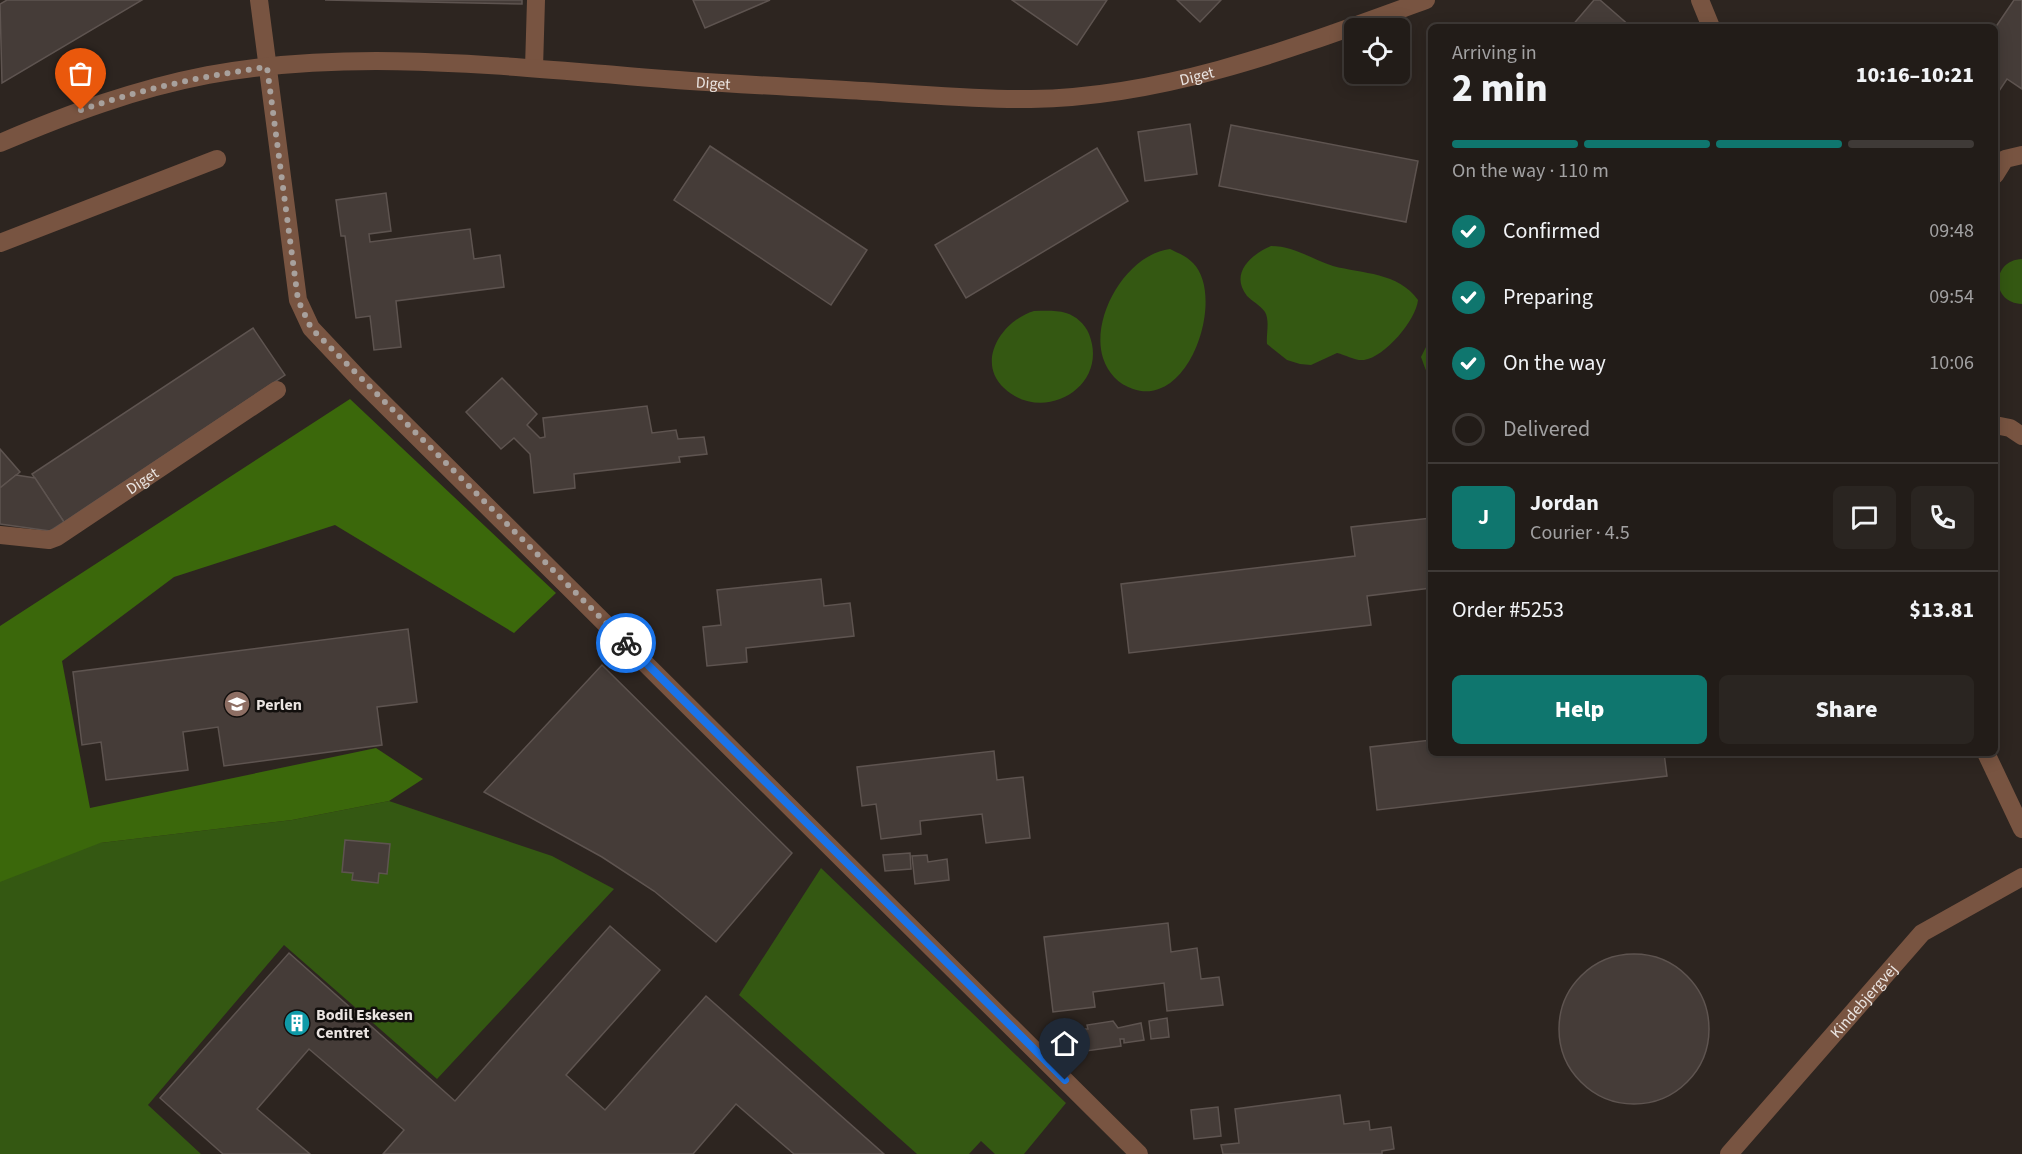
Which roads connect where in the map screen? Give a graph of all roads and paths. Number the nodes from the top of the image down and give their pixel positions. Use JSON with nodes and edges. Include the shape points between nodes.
{"nodes":[{"id":1,"x":259,"y":0,"type":"edge"},
{"id":2,"x":536,"y":0,"type":"edge"},
{"id":3,"x":1426,"y":0,"type":"edge"},
{"id":4,"x":1700,"y":0,"type":"edge"},
{"id":5,"x":1710,"y":24,"type":"edge"},
{"id":6,"x":267,"y":67,"type":"junction"},
{"id":7,"x":534,"y":68,"type":"junction"},
{"id":8,"x":0,"y":143,"type":"edge"},
{"id":9,"x":2022,"y":155,"type":"edge"},
{"id":10,"x":217,"y":159,"type":"dead end"},
{"id":11,"x":1998,"y":171,"type":"edge"},
{"id":12,"x":0,"y":243,"type":"edge"},
{"id":13,"x":277,"y":390,"type":"dead end"},
{"id":14,"x":1998,"y":426,"type":"edge"},
{"id":15,"x":2022,"y":436,"type":"edge"},
{"id":16,"x":0,"y":535,"type":"edge"},
{"id":17,"x":1987,"y":756,"type":"edge"},
{"id":18,"x":2022,"y":829,"type":"edge"},
{"id":19,"x":2022,"y":877,"type":"edge"},
{"id":20,"x":1139,"y":1154,"type":"edge"},
{"id":21,"x":1729,"y":1154,"type":"edge"}],
"edges":[{"from":1,"to":6,"type":"street"},
{"from":2,"to":7,"type":"street"},
{"from":3,"to":7,"type":"street","name":"Diget","via":[[1192,77],[1092,95],[1032,99],[678,80]]},
{"from":4,"to":5,"type":"street"},
{"from":6,"to":7,"type":"street","name":"Diget","via":[[374,60]]},
{"from":6,"to":8,"type":"street","name":"Diget","via":[[153,87],[65,115]]},
{"from":6,"to":20,"type":"street","via":[[298,300],[311,328]]},
{"from":9,"to":11,"type":"street","via":[[2006,159]]},
{"from":10,"to":12,"type":"street"},
{"from":13,"to":16,"type":"street","name":"Diget","via":[[57,537],[49,540]]},
{"from":14,"to":15,"type":"street"},
{"from":17,"to":18,"type":"street"},
{"from":19,"to":21,"type":"street","name":"Kindebjergvej","via":[[1922,933]]}]}
